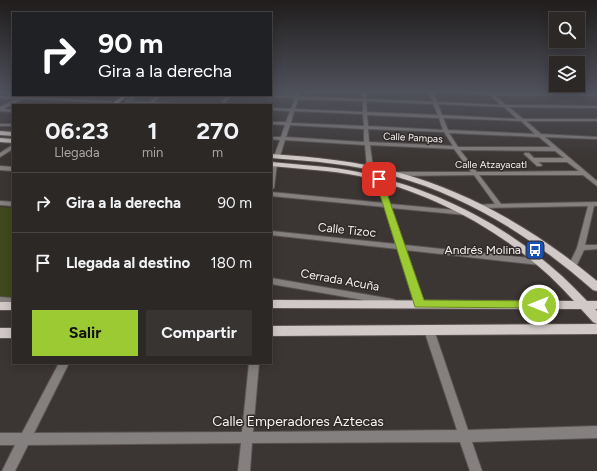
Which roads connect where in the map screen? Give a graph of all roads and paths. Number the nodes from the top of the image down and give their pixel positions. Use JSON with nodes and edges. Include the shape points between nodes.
{"nodes":[{"id":1,"x":291,"y":115,"type":"edge"},
{"id":2,"x":365,"y":115,"type":"edge"},
{"id":3,"x":415,"y":115,"type":"edge"},
{"id":4,"x":515,"y":115,"type":"edge"},
{"id":5,"x":440,"y":116,"type":"junction"},
{"id":6,"x":520,"y":120,"type":"junction"},
{"id":7,"x":597,"y":120,"type":"edge"},
{"id":8,"x":272,"y":123,"type":"edge"},
{"id":9,"x":288,"y":124,"type":"junction"},
{"id":10,"x":0,"y":125,"type":"edge"},
{"id":11,"x":12,"y":125,"type":"edge"},
{"id":12,"x":366,"y":127,"type":"junction"},
{"id":13,"x":446,"y":131,"type":"junction"},
{"id":14,"x":0,"y":133,"type":"edge"},
{"id":15,"x":12,"y":134,"type":"edge"},
{"id":16,"x":538,"y":135,"type":"junction"},
{"id":17,"x":272,"y":138,"type":"edge"},
{"id":18,"x":597,"y":138,"type":"edge"},
{"id":19,"x":283,"y":139,"type":"junction"},
{"id":20,"x":0,"y":140,"type":"edge"},
{"id":21,"x":12,"y":141,"type":"edge"},
{"id":22,"x":367,"y":143,"type":"junction"},
{"id":23,"x":12,"y":148,"type":"edge"},
{"id":24,"x":456,"y":148,"type":"junction"},
{"id":25,"x":555,"y":149,"type":"junction"},
{"id":26,"x":527,"y":154,"type":"dead end"},
{"id":27,"x":0,"y":155,"type":"edge"},
{"id":28,"x":273,"y":160,"type":"edge"},
{"id":29,"x":533,"y":160,"type":"junction"},
{"id":30,"x":568,"y":160,"type":"junction"},
{"id":31,"x":539,"y":165,"type":"dead end"},
{"id":32,"x":0,"y":168,"type":"edge"},
{"id":33,"x":370,"y":168,"type":"junction"},
{"id":34,"x":12,"y":169,"type":"edge"},
{"id":35,"x":474,"y":173,"type":"junction"},
{"id":36,"x":583,"y":173,"type":"junction"},
{"id":37,"x":272,"y":174,"type":"edge"},
{"id":38,"x":398,"y":174,"type":"junction"},
{"id":39,"x":379,"y":179,"type":"junction"},
{"id":40,"x":597,"y":184,"type":"edge"},
{"id":41,"x":272,"y":194,"type":"edge"},
{"id":42,"x":0,"y":203,"type":"edge"},
{"id":43,"x":12,"y":204,"type":"edge"},
{"id":44,"x":594,"y":204,"type":"edge"},
{"id":45,"x":499,"y":205,"type":"junction"},
{"id":46,"x":386,"y":206,"type":"junction"},
{"id":47,"x":477,"y":206,"type":"junction"},
{"id":48,"x":466,"y":214,"type":"junction"},
{"id":49,"x":272,"y":233,"type":"edge"},
{"id":50,"x":400,"y":247,"type":"junction"},
{"id":51,"x":597,"y":247,"type":"edge"},
{"id":52,"x":581,"y":248,"type":"junction"},
{"id":53,"x":540,"y":262,"type":"junction"},
{"id":54,"x":572,"y":267,"type":"junction"},
{"id":55,"x":272,"y":281,"type":"edge"},
{"id":56,"x":597,"y":287,"type":"edge"},
{"id":57,"x":0,"y":300,"type":"edge"},
{"id":58,"x":12,"y":301,"type":"edge"},
{"id":59,"x":272,"y":304,"type":"edge"},
{"id":60,"x":404,"y":304,"type":"junction"},
{"id":61,"x":419,"y":304,"type":"junction"},
{"id":62,"x":584,"y":305,"type":"junction"},
{"id":63,"x":597,"y":305,"type":"edge"},
{"id":64,"x":0,"y":306,"type":"edge"},
{"id":65,"x":12,"y":306,"type":"edge"},
{"id":66,"x":597,"y":319,"type":"edge"},
{"id":67,"x":597,"y":329,"type":"edge"},
{"id":68,"x":429,"y":330,"type":"junction"},
{"id":69,"x":272,"y":331,"type":"edge"},
{"id":70,"x":0,"y":333,"type":"edge"},
{"id":71,"x":12,"y":333,"type":"edge"},
{"id":72,"x":63,"y":364,"type":"edge"},
{"id":73,"x":254,"y":364,"type":"edge"},
{"id":74,"x":597,"y":432,"type":"edge"},
{"id":75,"x":247,"y":436,"type":"junction"},
{"id":76,"x":464,"y":436,"type":"junction"},
{"id":77,"x":0,"y":439,"type":"edge"},
{"id":78,"x":25,"y":439,"type":"junction"},
{"id":79,"x":8,"y":471,"type":"edge"},
{"id":80,"x":244,"y":471,"type":"edge"},
{"id":81,"x":476,"y":471,"type":"edge"}],
"edges":[{"from":1,"to":9,"type":"street"},
{"from":2,"to":12,"type":"street"},
{"from":3,"to":5,"type":"street"},
{"from":4,"to":6,"type":"street"},
{"from":5,"to":6,"type":"street"},
{"from":5,"to":13,"type":"street"},
{"from":6,"to":7,"type":"street"},
{"from":6,"to":16,"type":"street"},
{"from":8,"to":9,"type":"street"},
{"from":9,"to":12,"type":"street"},
{"from":9,"to":19,"type":"street"},
{"from":10,"to":11,"type":"street"},
{"from":12,"to":13,"type":"street"},
{"from":12,"to":22,"type":"street"},
{"from":13,"to":16,"type":"street"},
{"from":13,"to":24,"type":"street"},
{"from":14,"to":15,"type":"main road"},
{"from":16,"to":18,"type":"street"},
{"from":16,"to":25,"type":"street"},
{"from":17,"to":19,"type":"street","name":"Calle Pampas"},
{"from":19,"to":22,"type":"street","name":"Calle Pampas"},
{"from":19,"to":28,"type":"street"},
{"from":20,"to":21,"type":"main road"},
{"from":22,"to":24,"type":"street","name":"Calle Pampas"},
{"from":22,"to":33,"type":"street"},
{"from":23,"to":27,"type":"street"},
{"from":24,"to":25,"type":"street","name":"Calle Pampas"},
{"from":24,"to":35,"type":"street"},
{"from":25,"to":30,"type":"street"},
{"from":26,"to":29,"type":"street"},
{"from":28,"to":33,"type":"main road"},
{"from":28,"to":37,"type":"street"},
{"from":28,"to":39,"type":"main road"},
{"from":29,"to":30,"type":"street"},
{"from":29,"to":31,"type":"street"},
{"from":30,"to":36,"type":"street"},
{"from":32,"to":34,"type":"street"},
{"from":33,"to":38,"type":"main road"},
{"from":35,"to":36,"type":"street","name":"Calle Atzayacatl"},
{"from":35,"to":38,"type":"street","name":"Calle Atzayacatl"},
{"from":35,"to":45,"type":"street"},
{"from":36,"to":40,"type":"street"},
{"from":38,"to":47,"type":"main road"},
{"from":39,"to":46,"type":"street"},
{"from":39,"to":48,"type":"main road","via":[[422,192]]},
{"from":41,"to":46,"type":"street"},
{"from":42,"to":43,"type":"street"},
{"from":44,"to":45,"type":"street"},
{"from":44,"to":52,"type":"street"},
{"from":45,"to":47,"type":"street"},
{"from":46,"to":48,"type":"street"},
{"from":46,"to":50,"type":"street"},
{"from":47,"to":54,"type":"main road","via":[[547,248]]},
{"from":48,"to":53,"type":"main road","via":[[514,242]]},
{"from":49,"to":50,"type":"street","name":"Calle Tizoc"},
{"from":50,"to":53,"type":"street","name":"Calle Tizoc"},
{"from":50,"to":61,"type":"street"},
{"from":51,"to":52,"type":"street"},
{"from":52,"to":54,"type":"street"},
{"from":53,"to":62,"type":"main road"},
{"from":54,"to":56,"type":"main road"},
{"from":55,"to":60,"type":"street","name":"Cerrada Acuña"},
{"from":57,"to":58,"type":"street"},
{"from":59,"to":60,"type":"main road"},
{"from":60,"to":61,"type":"main road"},
{"from":61,"to":62,"type":"main road"},
{"from":62,"to":63,"type":"main road"},
{"from":62,"to":66,"type":"main road"},
{"from":64,"to":65,"type":"main road"},
{"from":67,"to":68,"type":"main road"},
{"from":68,"to":69,"type":"main road"},
{"from":68,"to":76,"type":"street"},
{"from":70,"to":71,"type":"main road"},
{"from":72,"to":78,"type":"street"},
{"from":73,"to":75,"type":"street"},
{"from":74,"to":76,"type":"street","name":"Calle Emperadores Aztecas"},
{"from":75,"to":76,"type":"street","name":"Calle Emperadores Aztecas"},
{"from":75,"to":78,"type":"street","name":"Calle Emperadores Aztecas"},
{"from":75,"to":80,"type":"street"},
{"from":76,"to":81,"type":"street"},
{"from":77,"to":78,"type":"street","name":"Calle Emperadores Aztecas"},
{"from":78,"to":79,"type":"street"}]}
